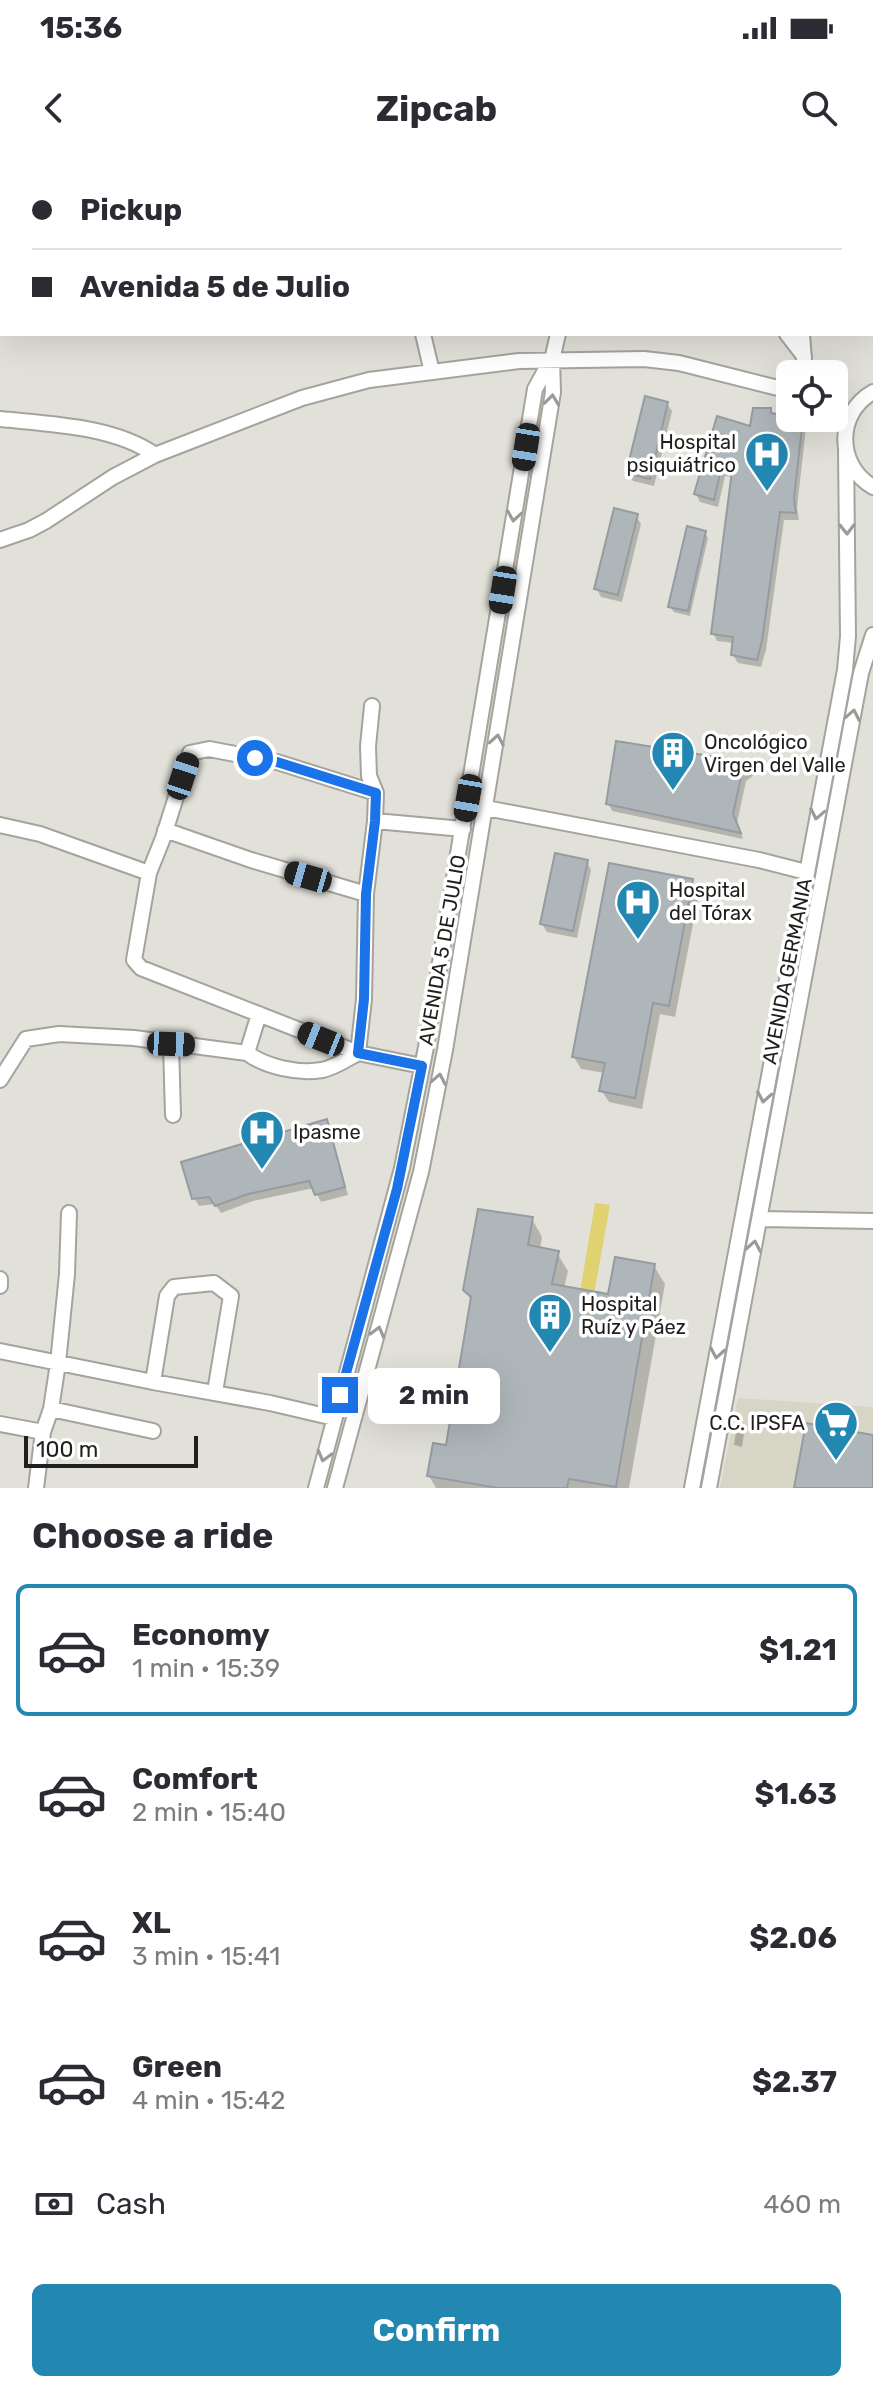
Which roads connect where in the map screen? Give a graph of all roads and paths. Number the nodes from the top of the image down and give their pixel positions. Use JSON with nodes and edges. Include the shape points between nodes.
{"nodes":[{"id":1,"x":423,"y":336,"type":"edge"},
{"id":2,"x":558,"y":336,"type":"edge"},
{"id":3,"x":788,"y":336,"type":"edge"},
{"id":4,"x":802,"y":336,"type":"edge"},
{"id":5,"x":804,"y":357,"type":"junction"},
{"id":6,"x":552,"y":360,"type":"junction"},
{"id":7,"x":804,"y":360,"type":"edge"},
{"id":8,"x":432,"y":372,"type":"junction"},
{"id":9,"x":776,"y":388,"type":"edge"},
{"id":10,"x":873,"y":392,"type":"edge"},
{"id":11,"x":850,"y":415,"type":"joint"},
{"id":12,"x":0,"y":419,"type":"edge"},
{"id":13,"x":846,"y":451,"type":"junction"},
{"id":14,"x":155,"y":455,"type":"junction"},
{"id":15,"x":873,"y":487,"type":"edge"},
{"id":16,"x":0,"y":540,"type":"edge"},
{"id":17,"x":873,"y":635,"type":"edge"},
{"id":18,"x":372,"y":706,"type":"dead end"},
{"id":19,"x":376,"y":793,"type":"junction"},
{"id":20,"x":486,"y":808,"type":"junction"},
{"id":21,"x":375,"y":821,"type":"junction"},
{"id":22,"x":0,"y":825,"type":"edge"},
{"id":23,"x":463,"y":829,"type":"junction"},
{"id":24,"x":165,"y":830,"type":"junction"},
{"id":25,"x":806,"y":872,"type":"junction"},
{"id":26,"x":149,"y":873,"type":"junction"},
{"id":27,"x":366,"y":894,"type":"junction"},
{"id":28,"x":259,"y":1014,"type":"junction"},
{"id":29,"x":171,"y":1044,"type":"junction"},
{"id":30,"x":247,"y":1053,"type":"junction"},
{"id":31,"x":358,"y":1053,"type":"junction"},
{"id":32,"x":422,"y":1066,"type":"junction"},
{"id":33,"x":0,"y":1080,"type":"edge"},
{"id":34,"x":173,"y":1115,"type":"dead end"},
{"id":35,"x":69,"y":1213,"type":"dead end"},
{"id":36,"x":759,"y":1219,"type":"junction"},
{"id":37,"x":873,"y":1221,"type":"edge"},
{"id":38,"x":0,"y":1279,"type":"edge"},
{"id":39,"x":0,"y":1286,"type":"edge"},
{"id":40,"x":0,"y":1351,"type":"edge"},
{"id":41,"x":58,"y":1363,"type":"junction"},
{"id":42,"x":153,"y":1382,"type":"junction"},
{"id":43,"x":215,"y":1392,"type":"junction"},
{"id":44,"x":51,"y":1409,"type":"junction"},
{"id":45,"x":334,"y":1418,"type":"junction"},
{"id":46,"x":0,"y":1424,"type":"edge"},
{"id":47,"x":153,"y":1431,"type":"dead end"},
{"id":48,"x":43,"y":1432,"type":"junction"},
{"id":49,"x":36,"y":1488,"type":"edge"},
{"id":50,"x":316,"y":1488,"type":"edge"},
{"id":51,"x":335,"y":1488,"type":"edge"},
{"id":52,"x":692,"y":1488,"type":"edge"},
{"id":53,"x":709,"y":1488,"type":"edge"}],
"edges":[{"from":1,"to":8,"type":"street"},
{"from":2,"to":6,"type":"street"},
{"from":3,"to":5,"type":"street"},
{"from":4,"to":5,"type":"street"},
{"from":5,"to":7,"type":"street"},
{"from":6,"to":8,"type":"street"},
{"from":6,"to":9,"type":"street","via":[[664,361]]},
{"from":20,"to":6,"type":"street","name":"AVENIDA 5 DE JULIO","one_way":true,"via":[[553,392]]},
{"from":6,"to":23,"type":"street","name":"AVENIDA 5 DE JULIO","one_way":true,"via":[[535,389]]},
{"from":8,"to":14,"type":"street","via":[[323,391]]},
{"from":10,"to":11,"type":"street"},
{"from":11,"to":13,"type":"street","name":"AVENIDA GERMANIA"},
{"from":12,"to":14,"type":"street","via":[[95,431]]},
{"from":13,"to":15,"type":"street","via":[[854,471]]},
{"from":13,"to":25,"type":"street","name":"AVENIDA GERMANIA","one_way":true,"via":[[847,649]]},
{"from":14,"to":16,"type":"street","via":[[46,521]]},
{"from":36,"to":17,"type":"street","name":"AVENIDA GERMANIA","one_way":true,"via":[[861,673]]},
{"from":18,"to":19,"type":"street","via":[[369,776]]},
{"from":19,"to":21,"type":"street"},
{"from":19,"to":24,"type":"street","via":[[277,762],[209,749],[190,753]]},
{"from":20,"to":25,"type":"street"},
{"from":51,"to":20,"type":"street","name":"AVENIDA 5 DE JULIO","one_way":true,"via":[[421,1172]]},
{"from":21,"to":23,"type":"street"},
{"from":21,"to":27,"type":"street"},
{"from":22,"to":26,"type":"street"},
{"from":23,"to":32,"type":"street","name":"AVENIDA 5 DE JULIO"},
{"from":24,"to":26,"type":"street"},
{"from":24,"to":27,"type":"street"},
{"from":25,"to":52,"type":"street","name":"AVENIDA GERMANIA","one_way":true},
{"from":26,"to":28,"type":"street","via":[[134,960],[141,968]]},
{"from":27,"to":31,"type":"street"},
{"from":28,"to":30,"type":"street"},
{"from":28,"to":31,"type":"street"},
{"from":29,"to":30,"type":"street"},
{"from":29,"to":33,"type":"street","via":[[59,1034],[26,1039]]},
{"from":29,"to":34,"type":"street"},
{"from":30,"to":31,"type":"street","via":[[292,1071],[323,1070]]},
{"from":31,"to":32,"type":"street"},
{"from":32,"to":45,"type":"street","name":"AVENIDA 5 DE JULIO","via":[[397,1189]]},
{"from":35,"to":41,"type":"street"},
{"from":36,"to":37,"type":"street"},
{"from":53,"to":36,"type":"street","name":"AVENIDA GERMANIA","one_way":true},
{"from":38,"to":39,"type":"street"},
{"from":40,"to":41,"type":"street"},
{"from":41,"to":42,"type":"street"},
{"from":41,"to":44,"type":"street"},
{"from":42,"to":43,"type":"street"},
{"from":42,"to":43,"type":"street","via":[[167,1296],[174,1287],[214,1283],[231,1296]]},
{"from":43,"to":45,"type":"street"},
{"from":44,"to":47,"type":"street"},
{"from":44,"to":48,"type":"street"},
{"from":45,"to":50,"type":"street","name":"AVENIDA 5 DE JULIO","one_way":true},
{"from":46,"to":48,"type":"street"},
{"from":48,"to":49,"type":"street"}]}
